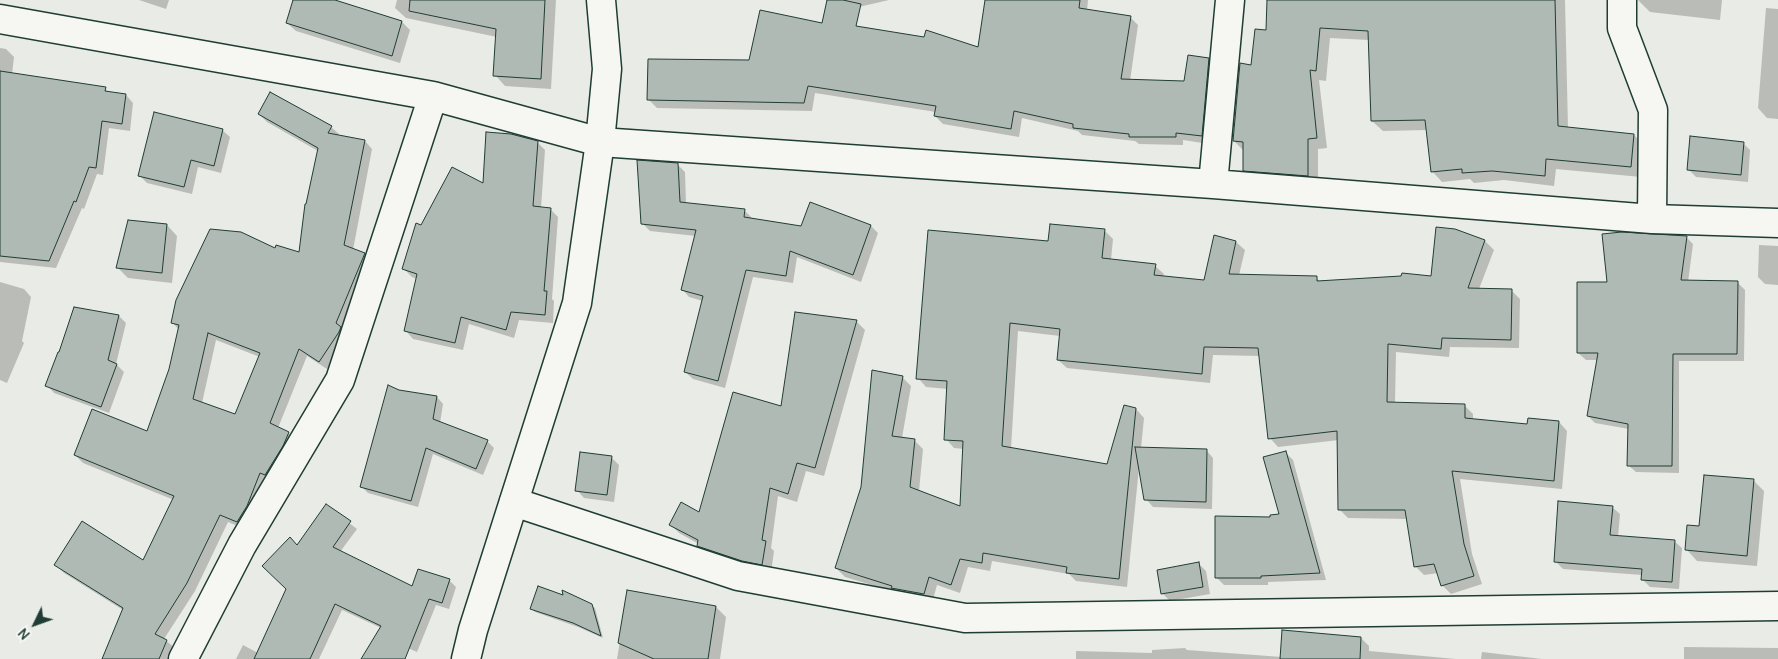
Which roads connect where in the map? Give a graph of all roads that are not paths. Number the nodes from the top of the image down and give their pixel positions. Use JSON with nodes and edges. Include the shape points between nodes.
{"nodes":[{"id":1,"x":601,"y":0,"type":"edge"},
{"id":2,"x":1230,"y":0,"type":"edge"},
{"id":3,"x":1622,"y":0,"type":"edge"},
{"id":4,"x":0,"y":19,"type":"edge"},
{"id":5,"x":433,"y":96,"type":"junction"},
{"id":6,"x":600,"y":142,"type":"junction"},
{"id":7,"x":1213,"y":184,"type":"junction"},
{"id":8,"x":1652,"y":219,"type":"junction"},
{"id":9,"x":1778,"y":223,"type":"edge"},
{"id":10,"x":514,"y":502,"type":"junction"},
{"id":11,"x":1778,"y":606,"type":"edge"},
{"id":12,"x":183,"y":659,"type":"edge"},
{"id":13,"x":466,"y":659,"type":"edge"}],
"edges":[{"from":1,"to":6,"type":"street","via":[[607,69]]},
{"from":2,"to":7,"type":"street"},
{"from":3,"to":8,"type":"street","via":[[1622,28],[1653,110]]},
{"from":4,"to":5,"type":"street"},
{"from":5,"to":6,"type":"street"},
{"from":5,"to":12,"type":"street","via":[[340,380],[242,544]]},
{"from":6,"to":7,"type":"street"},
{"from":6,"to":10,"type":"street","via":[[578,303]]},
{"from":7,"to":8,"type":"street"},
{"from":8,"to":9,"type":"street"},
{"from":10,"to":11,"type":"street","via":[[738,576],[965,618]]},
{"from":10,"to":13,"type":"street"}]}
